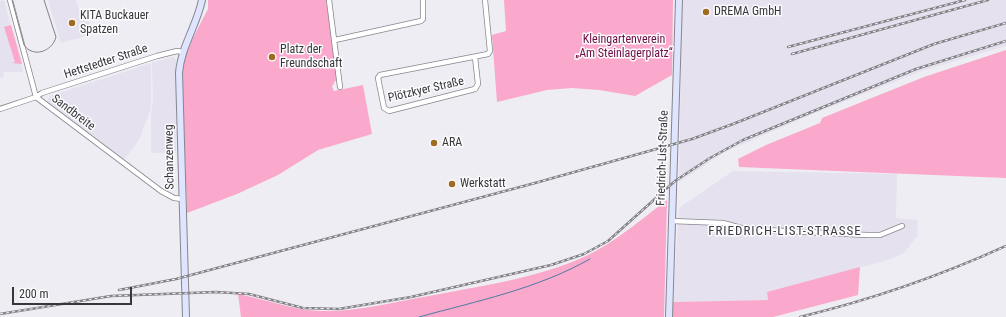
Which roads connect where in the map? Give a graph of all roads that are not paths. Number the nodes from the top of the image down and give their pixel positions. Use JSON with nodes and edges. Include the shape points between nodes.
{"nodes":[{"id":1,"x":10,"y":0,"type":"edge"},
{"id":2,"x":202,"y":0,"type":"edge"},
{"id":3,"x":329,"y":0,"type":"edge"},
{"id":4,"x":423,"y":0,"type":"edge"},
{"id":5,"x":485,"y":0,"type":"edge"},
{"id":6,"x":679,"y":0,"type":"edge"},
{"id":7,"x":335,"y":40,"type":"junction"},
{"id":8,"x":183,"y":52,"type":"junction"},
{"id":9,"x":475,"y":57,"type":"junction"},
{"id":10,"x":340,"y":86,"type":"dead end"},
{"id":11,"x":36,"y":97,"type":"junction"},
{"id":12,"x":0,"y":109,"type":"edge"},
{"id":13,"x":182,"y":199,"type":"junction"},
{"id":14,"x":672,"y":221,"type":"junction"},
{"id":15,"x":902,"y":226,"type":"dead end"},
{"id":16,"x":186,"y":317,"type":"edge"},
{"id":17,"x":669,"y":317,"type":"edge"}],
"edges":[{"from":1,"to":11,"type":"street","name":"Sandbreite"},
{"from":2,"to":8,"type":"main road","name":"Schanzenweg"},
{"from":3,"to":7,"type":"street"},
{"from":4,"to":7,"type":"street","via":[[422,20]]},
{"from":5,"to":9,"type":"street","name":"Plötzkyer Straße","via":[[490,51],[488,54]]},
{"from":6,"to":14,"type":"main road","name":"Friedrich-List-Straße"},
{"from":7,"to":10,"type":"street"},
{"from":8,"to":11,"type":"street","name":"Hettstedter Straße","via":[[158,56]]},
{"from":8,"to":13,"type":"main road","name":"Schanzenweg","via":[[179,73]]},
{"from":9,"to":9,"type":"street","name":"Plötzkyer Straße","via":[[380,76],[378,78],[384,108],[388,111],[475,89],[478,84]]},
{"from":11,"to":12,"type":"street","name":"Hettstedter Straße"},
{"from":11,"to":13,"type":"street","name":"Sandbreite","via":[[161,191]]},
{"from":13,"to":16,"type":"main road","name":"Schanzenweg"},
{"from":14,"to":15,"type":"street","via":[[722,223],[744,229],[867,235],[880,235]]},
{"from":14,"to":17,"type":"main road","name":"Friedrich-List-Straße"}]}
